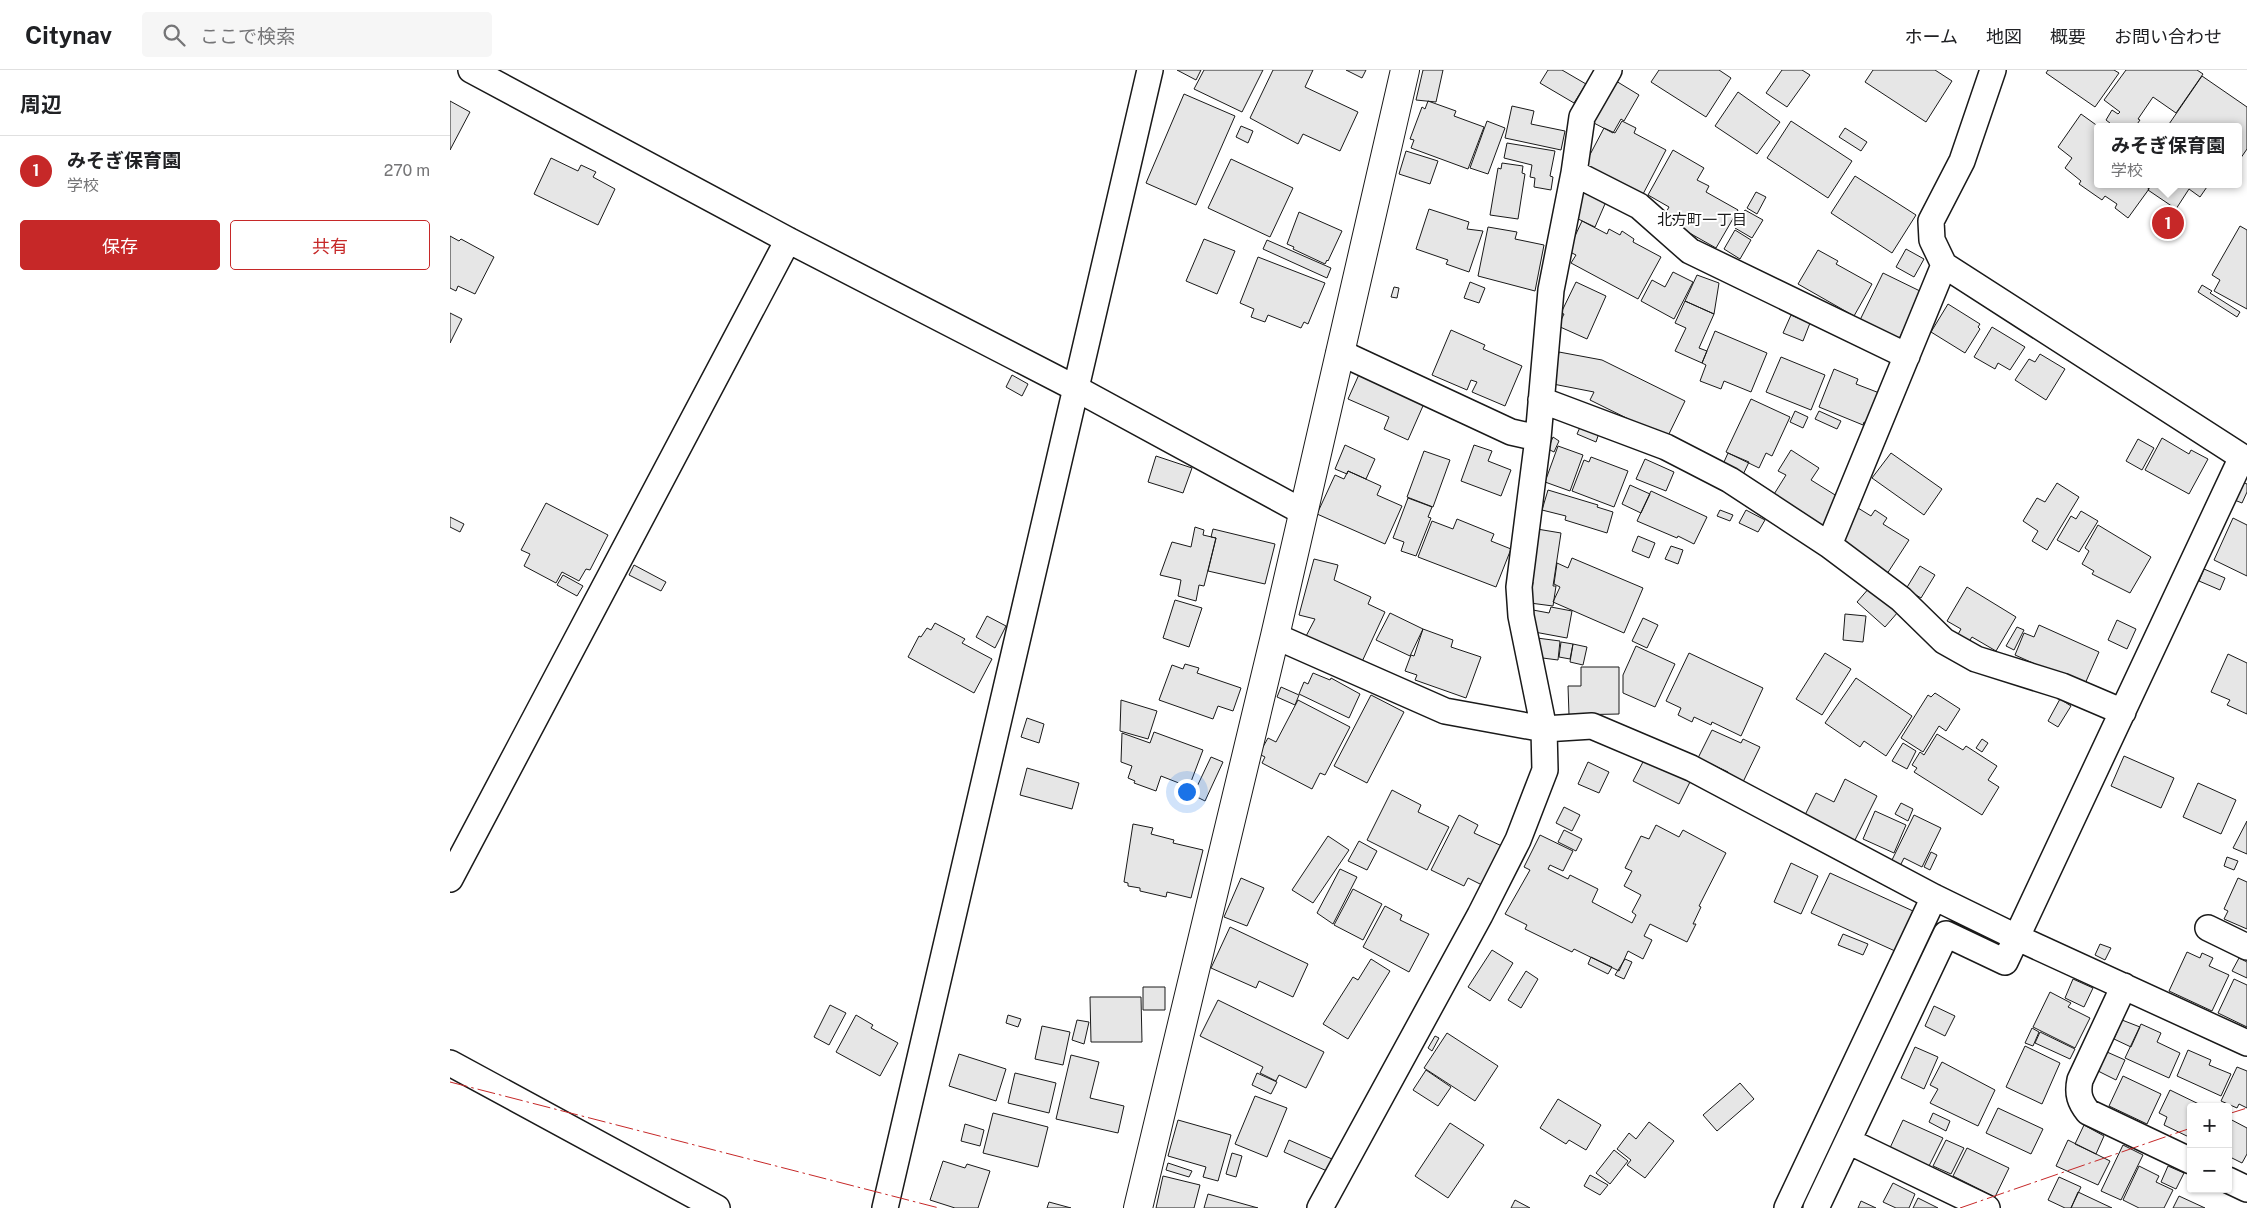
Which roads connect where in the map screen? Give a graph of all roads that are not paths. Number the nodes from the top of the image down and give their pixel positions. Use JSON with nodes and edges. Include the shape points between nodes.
{"nodes":[{"id":1,"x":471,"y":70,"type":"edge"},
{"id":2,"x":1150,"y":70,"type":"edge"},
{"id":3,"x":1405,"y":70,"type":"edge"},
{"id":4,"x":1609,"y":70,"type":"edge"},
{"id":5,"x":1993,"y":70,"type":"edge"},
{"id":6,"x":1574,"y":173,"type":"junction"},
{"id":7,"x":788,"y":240,"type":"junction"},
{"id":8,"x":1944,"y":265,"type":"junction"},
{"id":9,"x":1339,"y":354,"type":"junction"},
{"id":10,"x":1906,"y":356,"type":"junction"},
{"id":11,"x":1077,"y":388,"type":"junction"},
{"id":12,"x":1541,"y":400,"type":"junction"},
{"id":13,"x":1538,"y":438,"type":"junction"},
{"id":14,"x":2245,"y":459,"type":"edge"},
{"id":15,"x":1303,"y":512,"type":"junction"},
{"id":16,"x":1828,"y":545,"type":"junction"},
{"id":17,"x":1275,"y":636,"type":"junction"},
{"id":18,"x":2123,"y":712,"type":"junction"},
{"id":19,"x":1544,"y":729,"type":"junction"},
{"id":20,"x":450,"y":879,"type":"edge"},
{"id":21,"x":1934,"y":897,"type":"junction"},
{"id":22,"x":2208,"y":928,"type":"dead end"},
{"id":23,"x":2018,"y":938,"type":"junction"},
{"id":24,"x":2247,"y":946,"type":"edge"},
{"id":25,"x":2124,"y":986,"type":"junction"},
{"id":26,"x":2247,"y":1043,"type":"edge"},
{"id":27,"x":450,"y":1063,"type":"edge"},
{"id":28,"x":1848,"y":1141,"type":"junction"},
{"id":29,"x":2187,"y":1159,"type":"edge"},
{"id":30,"x":2232,"y":1182,"type":"edge"},
{"id":31,"x":2247,"y":1189,"type":"edge"},
{"id":32,"x":718,"y":1208,"type":"edge"},
{"id":33,"x":885,"y":1208,"type":"edge"},
{"id":34,"x":1138,"y":1208,"type":"edge"},
{"id":35,"x":1320,"y":1208,"type":"edge"},
{"id":36,"x":1787,"y":1208,"type":"edge"},
{"id":37,"x":1816,"y":1208,"type":"edge"},
{"id":38,"x":1986,"y":1208,"type":"edge"}],
"edges":[{"from":1,"to":7,"type":"street"},
{"from":2,"to":11,"type":"street"},
{"from":3,"to":9,"type":"street"},
{"from":4,"to":6,"type":"street","via":[[1582,118]]},
{"from":5,"to":8,"type":"street","via":[[1962,161],[1931,221],[1932,240]]},
{"from":6,"to":10,"type":"street","via":[[1639,206],[1690,251]]},
{"from":6,"to":12,"type":"street","via":[[1551,290]]},
{"from":7,"to":11,"type":"street"},
{"from":7,"to":20,"type":"street"},
{"from":8,"to":10,"type":"street"},
{"from":8,"to":14,"type":"street"},
{"from":9,"to":13,"type":"street","via":[[1511,432]]},
{"from":9,"to":15,"type":"street"},
{"from":10,"to":16,"type":"street"},
{"from":11,"to":15,"type":"street"},
{"from":11,"to":33,"type":"street"},
{"from":12,"to":13,"type":"street"},
{"from":12,"to":16,"type":"street","via":[[1666,447],[1730,480]]},
{"from":13,"to":19,"type":"street","via":[[1519,587],[1521,616]]},
{"from":14,"to":18,"type":"street"},
{"from":15,"to":17,"type":"street"},
{"from":16,"to":18,"type":"street","via":[[1901,599],[1944,641],[1976,659],[2062,686]]},
{"from":17,"to":19,"type":"street","via":[[1445,711]]},
{"from":17,"to":34,"type":"street"},
{"from":18,"to":23,"type":"street"},
{"from":19,"to":21,"type":"street","via":[[1592,726],[1691,768]]},
{"from":19,"to":35,"type":"street","via":[[1545,770],[1518,840]]},
{"from":21,"to":23,"type":"street"},
{"from":21,"to":36,"type":"street"},
{"from":22,"to":24,"type":"street"},
{"from":23,"to":25,"type":"street"},
{"from":23,"to":28,"type":"street","via":[[2006,962],[1946,934]]},
{"from":25,"to":26,"type":"street"},
{"from":25,"to":29,"type":"street","via":[[2080,1080],[2081,1103],[2088,1112]]},
{"from":27,"to":32,"type":"street"},
{"from":28,"to":37,"type":"street"},
{"from":28,"to":38,"type":"street"},
{"from":30,"to":31,"type":"street"}]}
